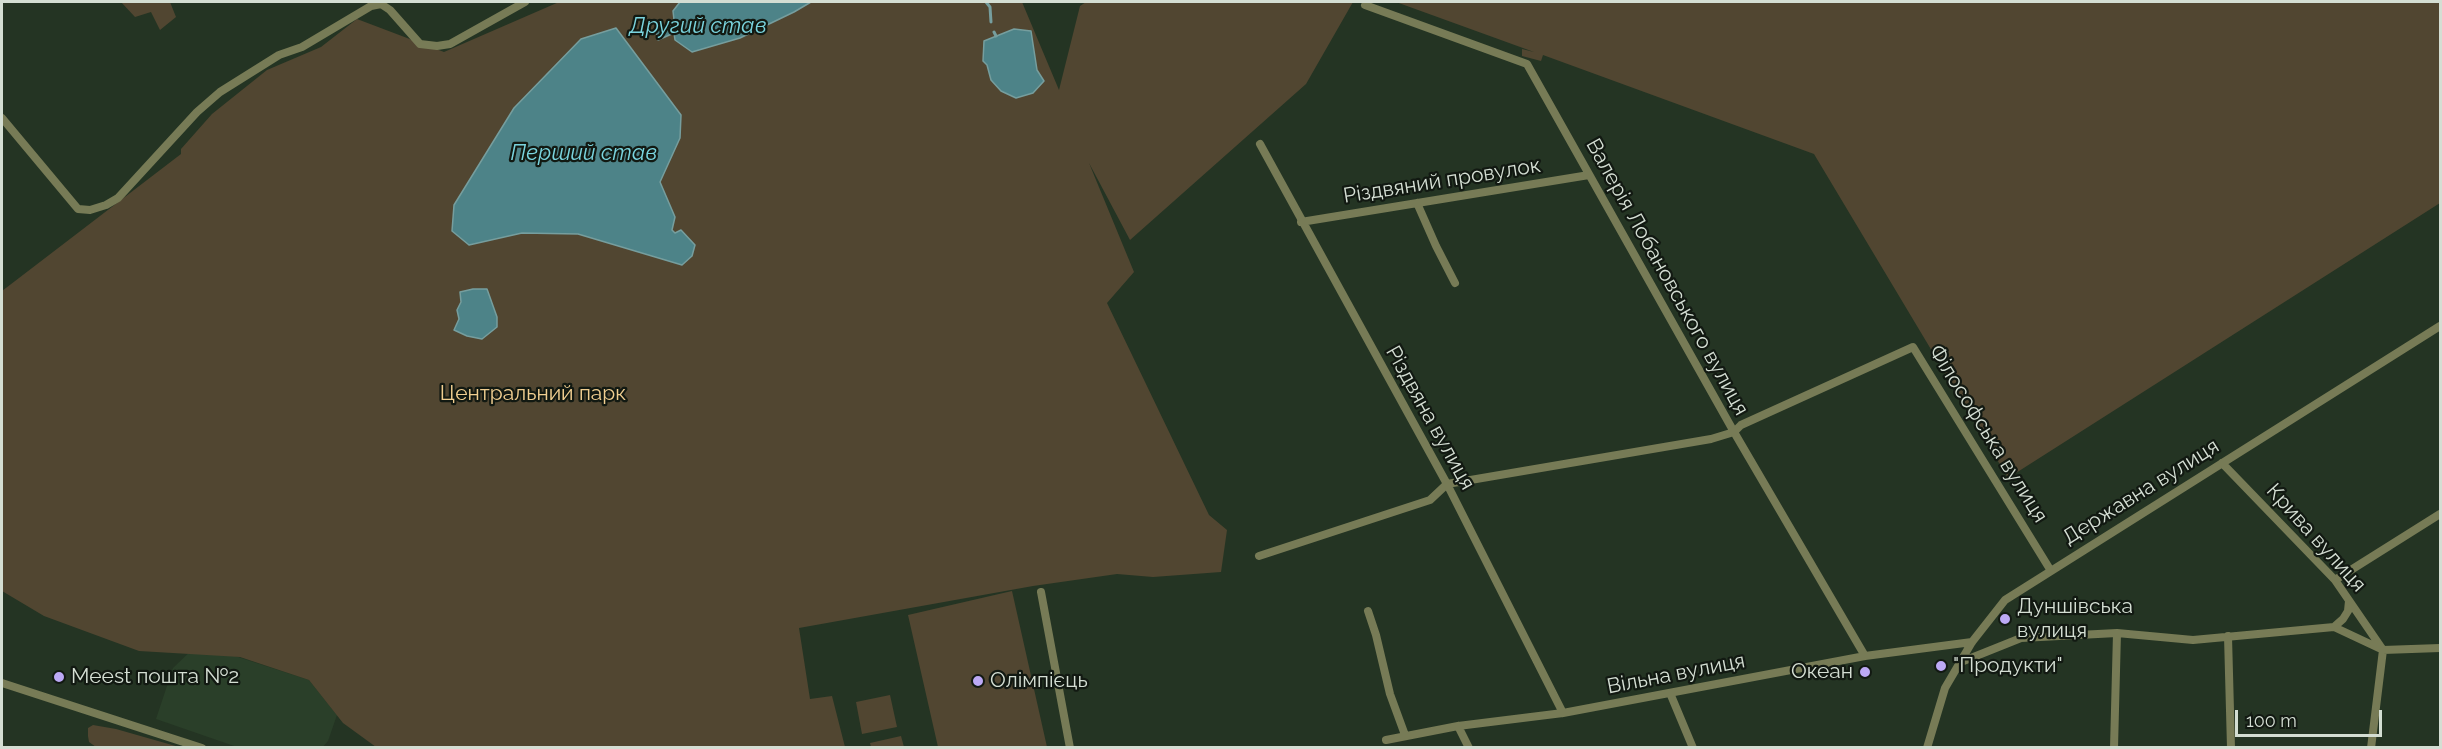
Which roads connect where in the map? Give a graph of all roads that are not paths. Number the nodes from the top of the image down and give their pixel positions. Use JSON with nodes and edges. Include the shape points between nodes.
{"nodes":[{"id":1,"x":525,"y":2,"type":"edge"},
{"id":2,"x":1365,"y":5,"type":"dead end"},
{"id":3,"x":2,"y":118,"type":"edge"},
{"id":4,"x":1260,"y":144,"type":"dead end"},
{"id":5,"x":1589,"y":175,"type":"junction"},
{"id":6,"x":1417,"y":203,"type":"junction"},
{"id":7,"x":1302,"y":222,"type":"junction"},
{"id":8,"x":1455,"y":283,"type":"dead end"},
{"id":9,"x":2440,"y":326,"type":"edge"},
{"id":10,"x":1734,"y":432,"type":"junction"},
{"id":11,"x":2222,"y":463,"type":"junction"},
{"id":12,"x":1447,"y":484,"type":"junction"},
{"id":13,"x":2440,"y":514,"type":"edge"},
{"id":14,"x":1259,"y":556,"type":"dead end"},
{"id":15,"x":2051,"y":571,"type":"junction"},
{"id":16,"x":2335,"y":580,"type":"junction"},
{"id":17,"x":1041,"y":592,"type":"dead end"},
{"id":18,"x":2349,"y":601,"type":"junction"},
{"id":19,"x":1368,"y":611,"type":"dead end"},
{"id":20,"x":2334,"y":627,"type":"junction"},
{"id":21,"x":2117,"y":633,"type":"junction"},
{"id":22,"x":2228,"y":636,"type":"junction"},
{"id":23,"x":1972,"y":642,"type":"junction"},
{"id":24,"x":2440,"y":648,"type":"edge"},
{"id":25,"x":2383,"y":650,"type":"junction"},
{"id":26,"x":1865,"y":656,"type":"junction"},
{"id":27,"x":1961,"y":663,"type":"junction"},
{"id":28,"x":2,"y":683,"type":"edge"},
{"id":29,"x":1670,"y":693,"type":"junction"},
{"id":30,"x":1563,"y":713,"type":"junction"},
{"id":31,"x":1458,"y":726,"type":"junction"},
{"id":32,"x":1405,"y":735,"type":"junction"},
{"id":33,"x":1386,"y":740,"type":"dead end"},
{"id":34,"x":202,"y":747,"type":"edge"},
{"id":35,"x":1070,"y":747,"type":"edge"},
{"id":36,"x":1469,"y":747,"type":"edge"},
{"id":37,"x":1693,"y":747,"type":"edge"},
{"id":38,"x":1927,"y":747,"type":"edge"},
{"id":39,"x":2114,"y":747,"type":"edge"},
{"id":40,"x":2230,"y":747,"type":"edge"},
{"id":41,"x":2371,"y":747,"type":"edge"}],
"edges":[{"from":1,"to":3,"type":"street","via":[[450,44],[437,46],[420,44],[390,10],[381,4],[371,6],[220,92],[118,198],[90,210],[78,209],[69,200]]},
{"from":2,"to":5,"type":"street","name":"Валерія Лобановського вулиця","via":[[1527,64]]},
{"from":4,"to":7,"type":"street","name":"Різдвяна вулиця"},
{"from":5,"to":6,"type":"street","name":"Різдвяний провулок"},
{"from":5,"to":10,"type":"street","name":"Валерія Лобановського вулиця"},
{"from":6,"to":7,"type":"street","name":"Різдвяний провулок"},
{"from":6,"to":8,"type":"street"},
{"from":7,"to":12,"type":"street","name":"Різдвяна вулиця"},
{"from":9,"to":11,"type":"street","name":"Державна вулиця"},
{"from":10,"to":12,"type":"street"},
{"from":10,"to":15,"type":"street","name":"Філософська вулиця","via":[[1741,425],[1913,347]]},
{"from":10,"to":26,"type":"street","name":"Валерія Лобановського вулиця"},
{"from":11,"to":15,"type":"street","name":"Державна вулиця"},
{"from":11,"to":16,"type":"street","name":"Крива вулиця"},
{"from":12,"to":14,"type":"street","via":[[1430,500]]},
{"from":12,"to":30,"type":"street","name":"Різдвяна вулиця"},
{"from":13,"to":16,"type":"street"},
{"from":15,"to":23,"type":"street","name":"Державна вулиця","via":[[2005,600]]},
{"from":16,"to":18,"type":"street","name":"Крива вулиця"},
{"from":17,"to":35,"type":"street"},
{"from":18,"to":20,"type":"street","via":[[2343,620]]},
{"from":18,"to":25,"type":"street","name":"Крива вулиця"},
{"from":19,"to":32,"type":"street"},
{"from":20,"to":22,"type":"street"},
{"from":20,"to":25,"type":"street"},
{"from":21,"to":22,"type":"street","via":[[2193,640]]},
{"from":21,"to":27,"type":"street","via":[[2021,638]]},
{"from":21,"to":39,"type":"street"},
{"from":22,"to":40,"type":"street"},
{"from":23,"to":26,"type":"street","name":"Вільна вулиця"},
{"from":23,"to":27,"type":"street","name":"Державна вулиця"},
{"from":24,"to":25,"type":"street"},
{"from":25,"to":41,"type":"street"},
{"from":26,"to":29,"type":"street","name":"Вільна вулиця"},
{"from":27,"to":38,"type":"street","name":"Державна вулиця","via":[[1945,688]]},
{"from":28,"to":34,"type":"street"},
{"from":29,"to":30,"type":"street","name":"Вільна вулиця"},
{"from":29,"to":37,"type":"street"},
{"from":30,"to":31,"type":"street","name":"Вільна вулиця"},
{"from":31,"to":32,"type":"street","name":"Вільна вулиця"},
{"from":31,"to":36,"type":"street"},
{"from":32,"to":33,"type":"street","name":"Вільна вулиця"}]}
